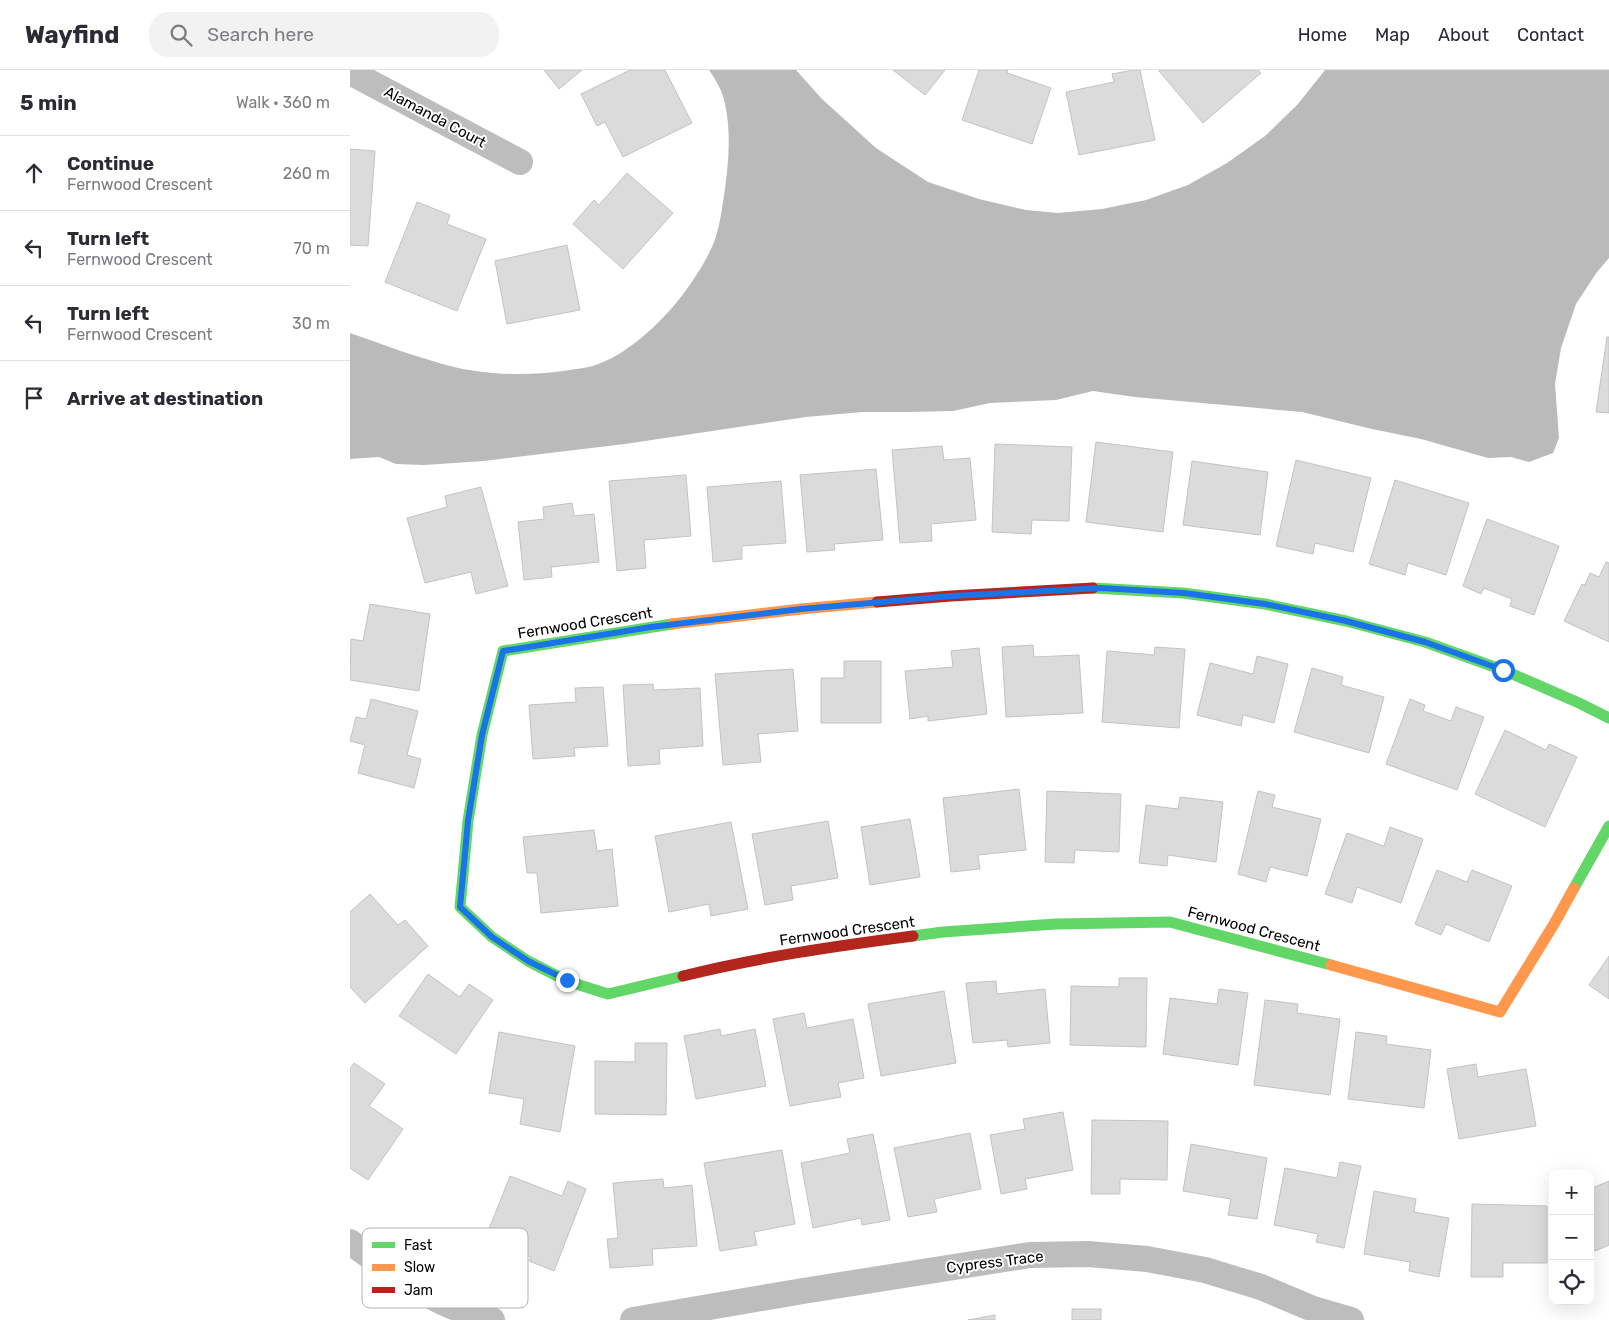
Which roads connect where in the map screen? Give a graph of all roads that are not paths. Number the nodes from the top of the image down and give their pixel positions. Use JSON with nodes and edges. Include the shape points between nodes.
{"nodes":[{"id":1,"x":350,"y":72,"type":"edge"},
{"id":2,"x":520,"y":162,"type":"dead end"},
{"id":3,"x":1609,"y":718,"type":"edge"},
{"id":4,"x":1609,"y":826,"type":"edge"},
{"id":5,"x":350,"y":1242,"type":"edge"},
{"id":6,"x":362,"y":1251,"type":"edge"},
{"id":7,"x":457,"y":1308,"type":"edge"},
{"id":8,"x":492,"y":1320,"type":"edge"},
{"id":9,"x":634,"y":1320,"type":"edge"},
{"id":10,"x":1351,"y":1320,"type":"edge"}],
"edges":[{"from":1,"to":2,"type":"street","name":"Alamanda Court"},
{"from":3,"to":4,"type":"street","name":"Fernwood Crescent","via":[[1503,670],[1425,642],[1346,621],[1265,604],[1101,588],[801,609],[651,627],[503,651],[482,735],[468,821],[460,907],[492,937],[528,961],[567,980],[608,994],[737,964],[830,947],[1056,924],[1170,922],[1500,1012]]},
{"from":5,"to":6,"type":"street"},
{"from":7,"to":8,"type":"street"},
{"from":9,"to":10,"type":"street","name":"Cypress Trace","via":[[1030,1255],[1088,1254],[1147,1259],[1205,1270]]}]}
